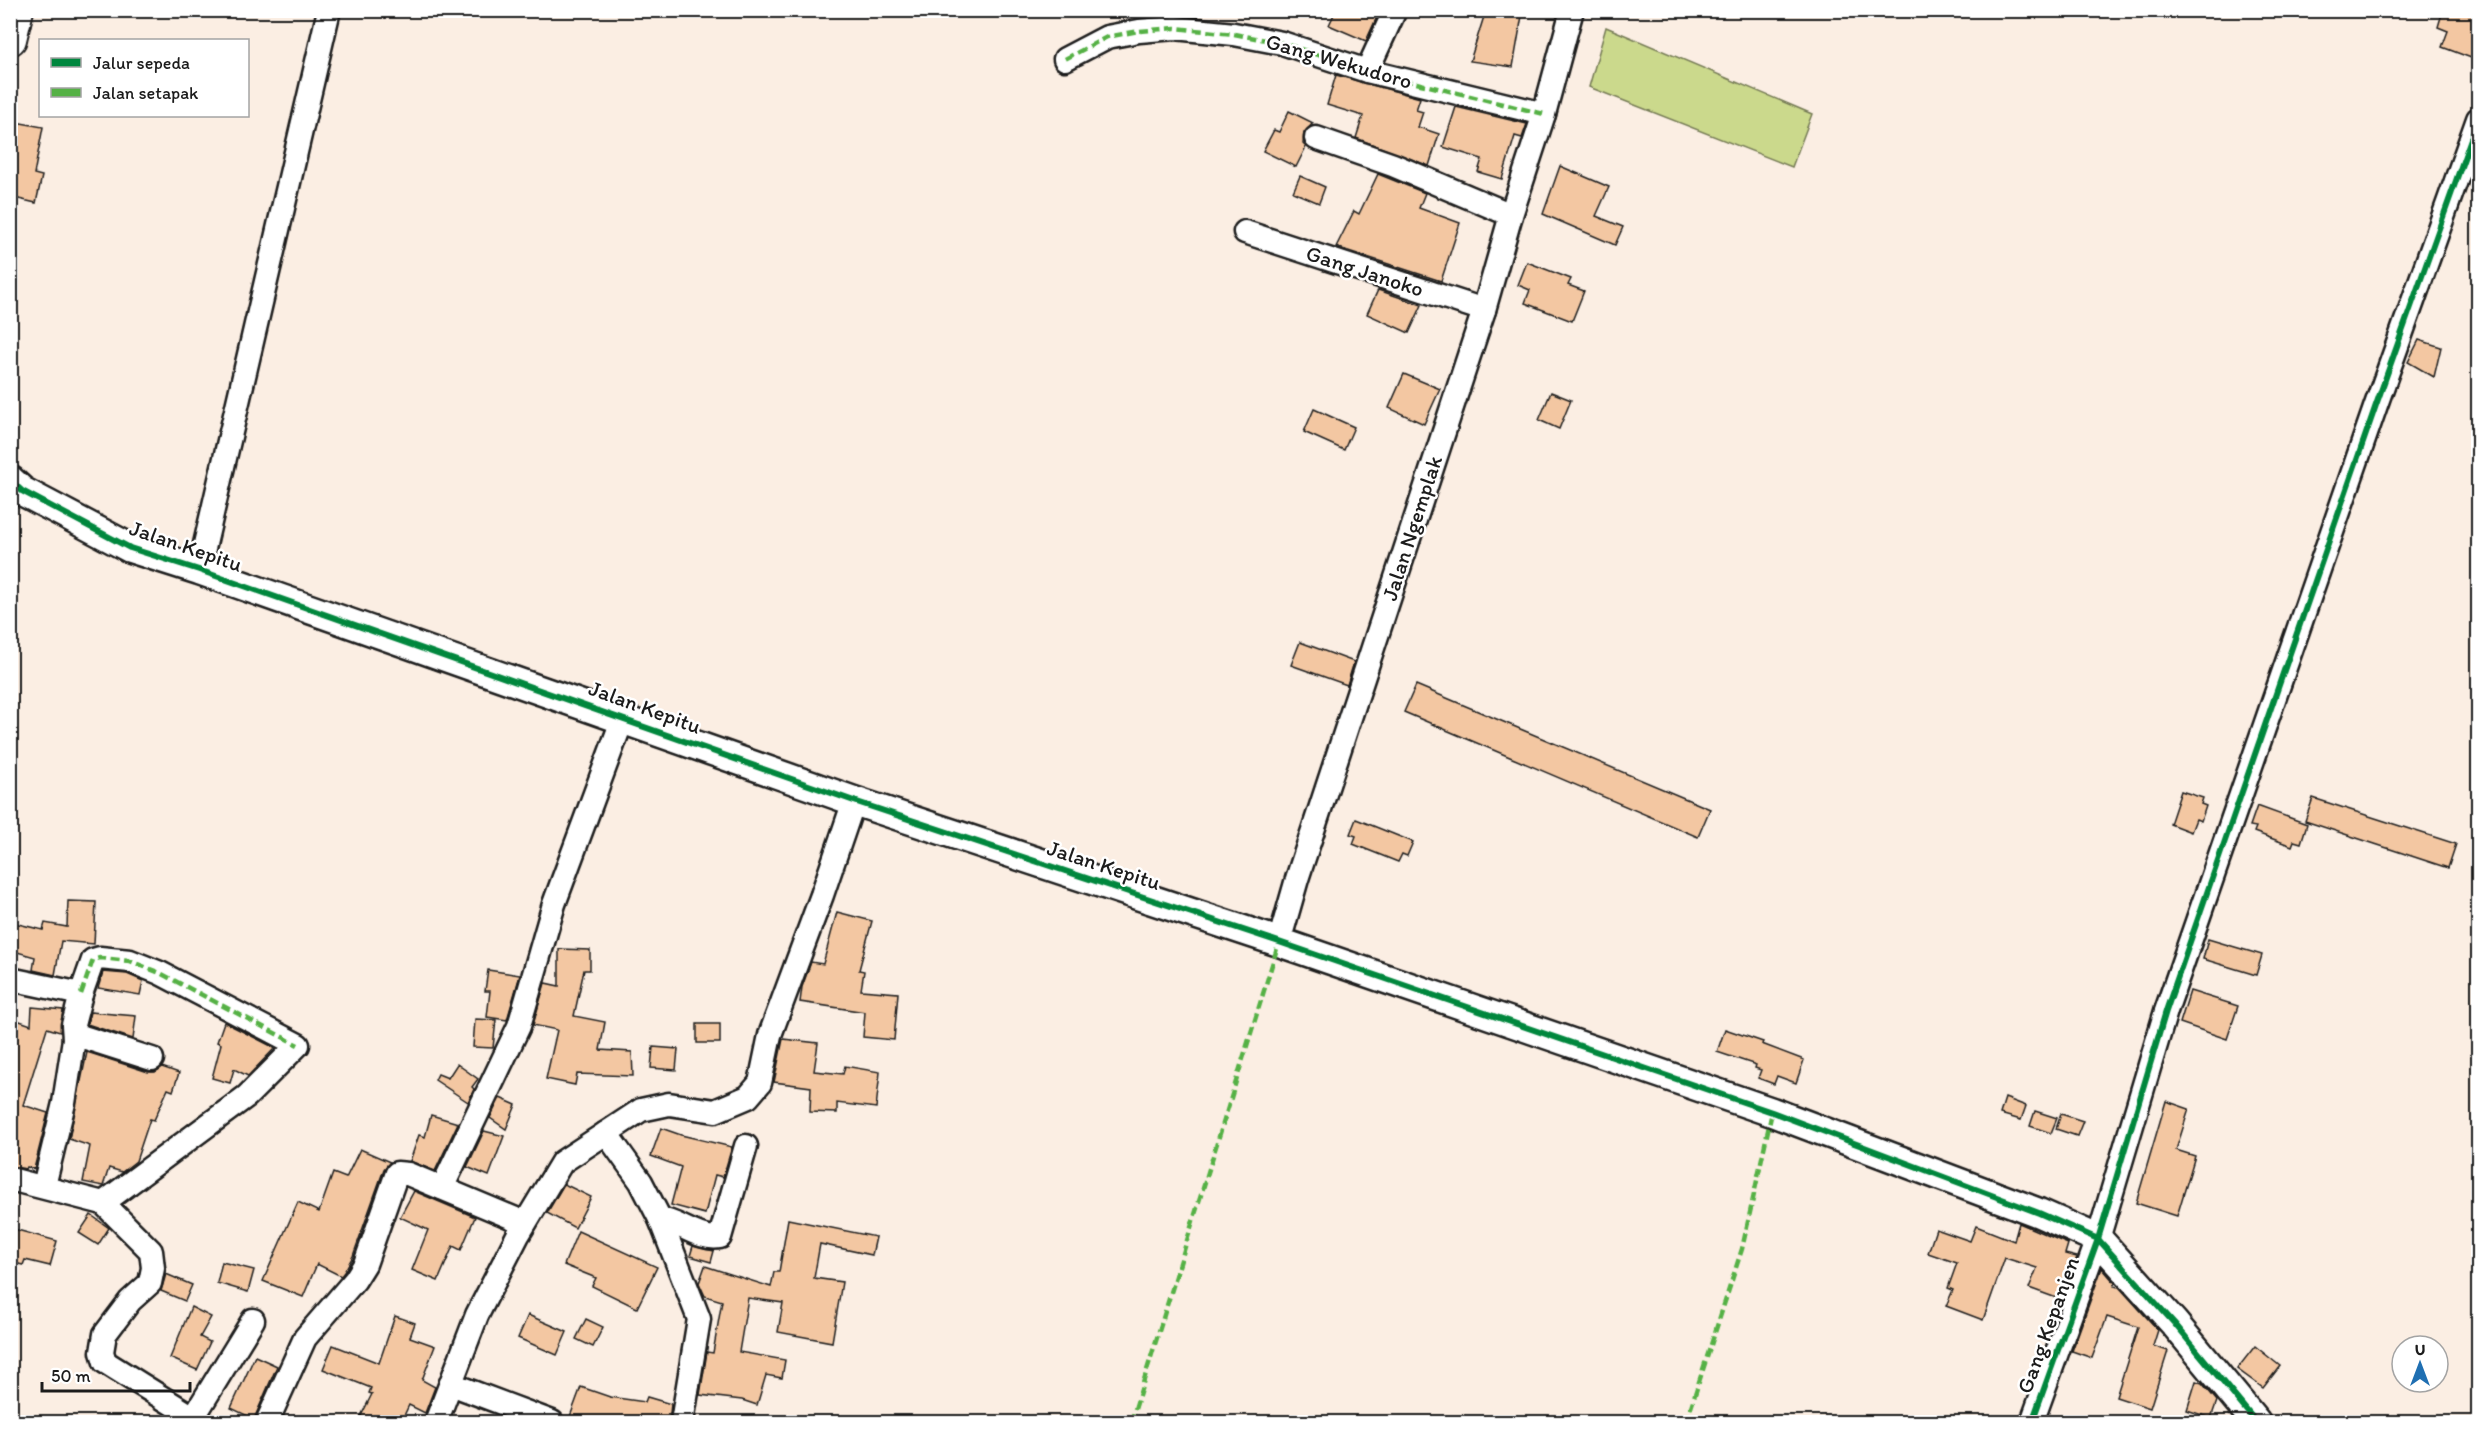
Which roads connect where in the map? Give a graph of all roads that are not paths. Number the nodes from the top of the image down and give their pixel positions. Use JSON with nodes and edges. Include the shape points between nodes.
{"nodes":[{"id":1,"x":17,"y":10,"type":"edge"},
{"id":2,"x":329,"y":10,"type":"edge"},
{"id":3,"x":1395,"y":10,"type":"edge"},
{"id":4,"x":1572,"y":10,"type":"edge"},
{"id":5,"x":10,"y":39,"type":"edge"},
{"id":6,"x":1065,"y":59,"type":"dead end"},
{"id":7,"x":1367,"y":70,"type":"junction"},
{"id":8,"x":1545,"y":114,"type":"junction"},
{"id":9,"x":2478,"y":119,"type":"edge"},
{"id":10,"x":1316,"y":138,"type":"dead end"},
{"id":11,"x":1511,"y":215,"type":"junction"},
{"id":12,"x":1245,"y":232,"type":"dead end"},
{"id":13,"x":1484,"y":310,"type":"junction"},
{"id":14,"x":10,"y":480,"type":"edge"},
{"id":15,"x":200,"y":570,"type":"junction"},
{"id":16,"x":623,"y":718,"type":"junction"},
{"id":17,"x":854,"y":801,"type":"junction"},
{"id":18,"x":1279,"y":942,"type":"junction"},
{"id":19,"x":10,"y":979,"type":"edge"},
{"id":20,"x":81,"y":994,"type":"junction"},
{"id":21,"x":74,"y":1038,"type":"junction"},
{"id":22,"x":152,"y":1059,"type":"dead end"},
{"id":23,"x":606,"y":1133,"type":"junction"},
{"id":24,"x":746,"y":1146,"type":"dead end"},
{"id":25,"x":10,"y":1179,"type":"edge"},
{"id":26,"x":44,"y":1186,"type":"junction"},
{"id":27,"x":442,"y":1188,"type":"junction"},
{"id":28,"x":103,"y":1203,"type":"junction"},
{"id":29,"x":660,"y":1219,"type":"junction"},
{"id":30,"x":525,"y":1223,"type":"junction"},
{"id":31,"x":2098,"y":1239,"type":"junction"},
{"id":32,"x":253,"y":1320,"type":"dead end"},
{"id":33,"x":451,"y":1384,"type":"junction"},
{"id":34,"x":197,"y":1420,"type":"edge"},
{"id":35,"x":267,"y":1422,"type":"edge"},
{"id":36,"x":436,"y":1422,"type":"edge"},
{"id":37,"x":552,"y":1422,"type":"edge"},
{"id":38,"x":682,"y":1422,"type":"edge"},
{"id":39,"x":2032,"y":1422,"type":"edge"},
{"id":40,"x":2256,"y":1422,"type":"edge"}],
"edges":[{"from":1,"to":5,"type":"main road"},
{"from":2,"to":15,"type":"street"},
{"from":3,"to":7,"type":"street"},
{"from":4,"to":8,"type":"street","name":"Jalan Ngemplak"},
{"from":6,"to":7,"type":"street","name":"Gang Wekudoro","via":[[1107,37],[1175,28],[1282,43]]},
{"from":7,"to":8,"type":"street","name":"Gang Wekudoro"},
{"from":8,"to":11,"type":"street","name":"Jalan Ngemplak"},
{"from":9,"to":31,"type":"street","name":"Gang Kepanjen","via":[[2166,1011]]},
{"from":10,"to":11,"type":"street","via":[[1393,165]]},
{"from":11,"to":13,"type":"street","name":"Jalan Ngemplak"},
{"from":12,"to":13,"type":"street","name":"Gang Janoko"},
{"from":13,"to":18,"type":"street","name":"Jalan Ngemplak"},
{"from":14,"to":15,"type":"street","name":"Jalan Kepitu","via":[[22,491],[130,548]]},
{"from":15,"to":16,"type":"street","name":"Jalan Kepitu"},
{"from":16,"to":17,"type":"street","name":"Jalan Kepitu"},
{"from":16,"to":27,"type":"street","via":[[554,904],[519,1026]]},
{"from":17,"to":18,"type":"street","name":"Jalan Kepitu"},
{"from":17,"to":23,"type":"street","via":[[770,1035],[760,1083],[748,1097],[715,1111],[669,1104],[641,1110]]},
{"from":18,"to":31,"type":"street","name":"Jalan Kepitu","via":[[1772,1112]]},
{"from":19,"to":20,"type":"street"},
{"from":20,"to":21,"type":"street","via":[[73,1025]]},
{"from":20,"to":28,"type":"street","via":[[93,960],[130,961],[298,1045],[247,1096]]},
{"from":21,"to":22,"type":"street","via":[[83,1037]]},
{"from":21,"to":26,"type":"street","via":[[64,1103]]},
{"from":23,"to":29,"type":"street","via":[[641,1182]]},
{"from":23,"to":30,"type":"street","via":[[562,1162]]},
{"from":24,"to":29,"type":"street","via":[[720,1237],[692,1232]]},
{"from":25,"to":26,"type":"street"},
{"from":26,"to":28,"type":"street"},
{"from":27,"to":30,"type":"street"},
{"from":27,"to":35,"type":"street","via":[[397,1173],[365,1264],[305,1338]]},
{"from":28,"to":34,"type":"street","via":[[151,1251],[153,1268],[150,1283],[130,1301],[105,1334],[105,1362]]},
{"from":29,"to":38,"type":"street","via":[[699,1318]]},
{"from":30,"to":33,"type":"street","via":[[477,1315]]},
{"from":31,"to":39,"type":"street","name":"Gang Kepanjen"},
{"from":31,"to":40,"type":"street"},
{"from":32,"to":34,"type":"street"},
{"from":33,"to":36,"type":"street"},
{"from":33,"to":37,"type":"street"}]}
